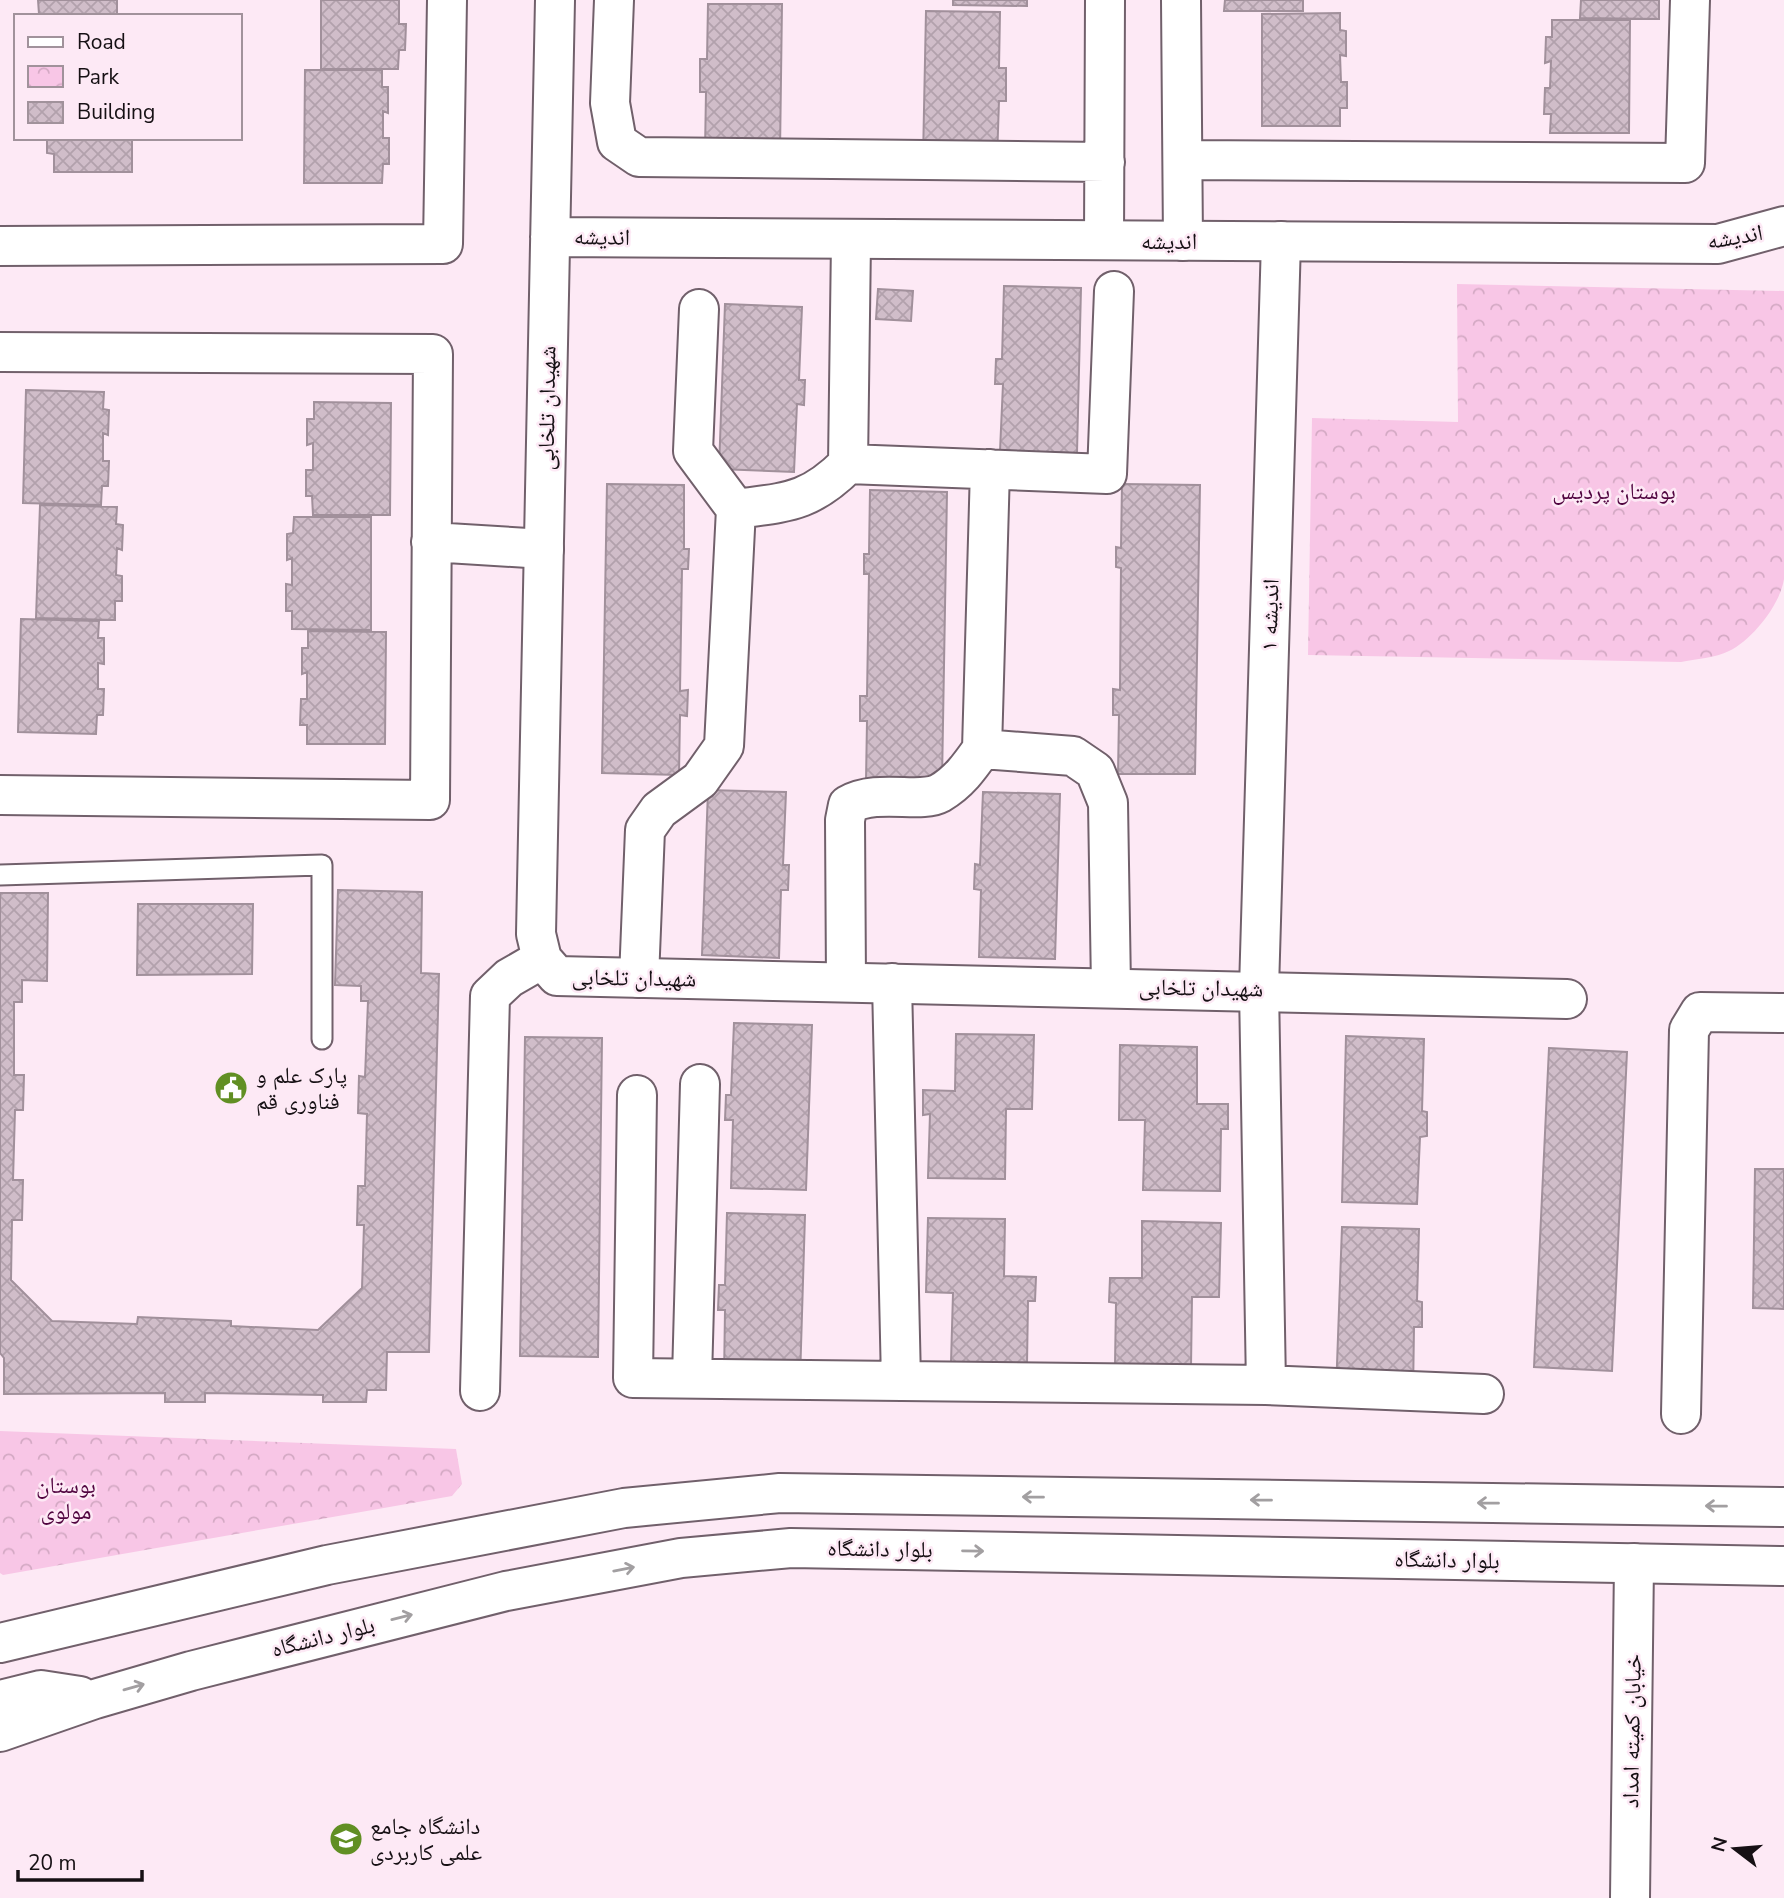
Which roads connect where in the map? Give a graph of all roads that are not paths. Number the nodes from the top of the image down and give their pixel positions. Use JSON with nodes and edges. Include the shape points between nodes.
{"nodes":[{"id":1,"x":447,"y":0,"type":"edge"},
{"id":2,"x":555,"y":0,"type":"edge"},
{"id":3,"x":614,"y":0,"type":"edge"},
{"id":4,"x":1105,"y":0,"type":"edge"},
{"id":5,"x":1181,"y":0,"type":"edge"},
{"id":6,"x":1690,"y":0,"type":"edge"},
{"id":7,"x":1182,"y":160,"type":"junction"},
{"id":8,"x":1105,"y":162,"type":"junction"},
{"id":9,"x":1784,"y":226,"type":"edge"},
{"id":10,"x":550,"y":237,"type":"junction"},
{"id":11,"x":1104,"y":240,"type":"junction"},
{"id":12,"x":851,"y":241,"type":"junction"},
{"id":13,"x":1183,"y":241,"type":"junction"},
{"id":14,"x":1281,"y":241,"type":"junction"},
{"id":15,"x":1718,"y":244,"type":"junction"},
{"id":16,"x":1784,"y":245,"type":"edge"},
{"id":17,"x":0,"y":246,"type":"edge"},
{"id":18,"x":1114,"y":291,"type":"dead end"},
{"id":19,"x":699,"y":309,"type":"dead end"},
{"id":20,"x":0,"y":352,"type":"edge"},
{"id":21,"x":848,"y":464,"type":"junction"},
{"id":22,"x":990,"y":469,"type":"junction"},
{"id":23,"x":736,"y":509,"type":"junction"},
{"id":24,"x":431,"y":542,"type":"junction"},
{"id":25,"x":544,"y":549,"type":"junction"},
{"id":26,"x":982,"y":749,"type":"junction"},
{"id":27,"x":0,"y":795,"type":"edge"},
{"id":28,"x":0,"y":875,"type":"edge"},
{"id":29,"x":542,"y":959,"type":"junction"},
{"id":30,"x":639,"y":978,"type":"junction"},
{"id":31,"x":846,"y":982,"type":"junction"},
{"id":32,"x":891,"y":983,"type":"junction"},
{"id":33,"x":1111,"y":987,"type":"junction"},
{"id":34,"x":1259,"y":989,"type":"junction"},
{"id":35,"x":1567,"y":999,"type":"dead end"},
{"id":36,"x":1784,"y":1013,"type":"edge"},
{"id":37,"x":322,"y":1039,"type":"dead end"},
{"id":38,"x":699,"y":1084,"type":"dead end"},
{"id":39,"x":637,"y":1095,"type":"dead end"},
{"id":40,"x":692,"y":1378,"type":"junction"},
{"id":41,"x":901,"y":1381,"type":"junction"},
{"id":42,"x":1266,"y":1385,"type":"junction"},
{"id":43,"x":480,"y":1391,"type":"dead end"},
{"id":44,"x":1484,"y":1394,"type":"dead end"},
{"id":45,"x":1681,"y":1414,"type":"dead end"},
{"id":46,"x":1784,"y":1507,"type":"edge"},
{"id":47,"x":1634,"y":1563,"type":"junction"},
{"id":48,"x":1784,"y":1566,"type":"edge"},
{"id":49,"x":10,"y":1633,"type":"edge"},
{"id":50,"x":95,"y":1699,"type":"junction"},
{"id":51,"x":0,"y":1700,"type":"edge"},
{"id":52,"x":0,"y":1732,"type":"edge"},
{"id":53,"x":1630,"y":1898,"type":"edge"}],
"edges":[{"from":1,"to":17,"type":"street","via":[[443,244]]},
{"from":2,"to":10,"type":"street","name":"شهیدان تلخابی"},
{"from":3,"to":8,"type":"street","via":[[610,103],[617,142],[639,158]]},
{"from":4,"to":8,"type":"street"},
{"from":5,"to":7,"type":"street"},
{"from":6,"to":7,"type":"street","via":[[1685,163]]},
{"from":7,"to":13,"type":"street"},
{"from":8,"to":11,"type":"street"},
{"from":9,"to":15,"type":"street","name":"انديشه"},
{"from":10,"to":12,"type":"street","name":"انديشه"},
{"from":10,"to":25,"type":"street","name":"شهیدان تلخابی"},
{"from":11,"to":12,"type":"street","name":"انديشه"},
{"from":11,"to":13,"type":"street","name":"انديشه"},
{"from":12,"to":21,"type":"street"},
{"from":13,"to":14,"type":"street","name":"انديشه"},
{"from":14,"to":15,"type":"street","name":"انديشه"},
{"from":14,"to":34,"type":"street","name":"اندیشه ۱"},
{"from":15,"to":16,"type":"street"},
{"from":18,"to":22,"type":"street","via":[[1107,474]]},
{"from":19,"to":23,"type":"street","via":[[693,451]]},
{"from":20,"to":24,"type":"street","via":[[433,354]]},
{"from":21,"to":22,"type":"street"},
{"from":21,"to":23,"type":"street","via":[[826,486],[797,501]]},
{"from":22,"to":26,"type":"street"},
{"from":23,"to":30,"type":"street","via":[[724,746],[701,780],[659,810],[645,830]]},
{"from":24,"to":25,"type":"street"},
{"from":24,"to":27,"type":"street","via":[[430,800]]},
{"from":25,"to":29,"type":"street","name":"شهیدان تلخابی","via":[[536,933]]},
{"from":26,"to":31,"type":"street","via":[[963,775],[938,794],[863,797],[848,806]]},
{"from":26,"to":33,"type":"street","via":[[1073,756],[1095,771],[1108,803]]},
{"from":28,"to":37,"type":"lane","via":[[321,865]]},
{"from":29,"to":30,"type":"street","name":"شهیدان تلخابی","via":[[557,976]]},
{"from":29,"to":43,"type":"street","via":[[509,978],[490,996]]},
{"from":30,"to":31,"type":"street","name":"شهیدان تلخابی"},
{"from":31,"to":32,"type":"street","name":"شهیدان تلخابی"},
{"from":32,"to":33,"type":"street","name":"شهیدان تلخابی"},
{"from":32,"to":41,"type":"street"},
{"from":33,"to":34,"type":"street","name":"شهیدان تلخابی"},
{"from":34,"to":35,"type":"street","name":"شهیدان تلخابی"},
{"from":34,"to":42,"type":"street","name":"اندیشه ۱"},
{"from":36,"to":45,"type":"street","via":[[1700,1012],[1689,1030]]},
{"from":38,"to":40,"type":"street"},
{"from":39,"to":40,"type":"street","via":[[633,1378]]},
{"from":40,"to":41,"type":"street"},
{"from":41,"to":42,"type":"street"},
{"from":42,"to":44,"type":"street"},
{"from":46,"to":49,"type":"street","one_way":true,"via":[[780,1493],[624,1508]]},
{"from":47,"to":48,"type":"street","name":"بلوار دانشگاه"},
{"from":50,"to":47,"type":"street","name":"بلوار دانشگاه","one_way":true,"via":[[506,1591],[681,1558],[791,1548]]},
{"from":47,"to":53,"type":"street","name":"خیابان کمیته امداد"},
{"from":50,"to":51,"type":"street","via":[[41,1690]]},
{"from":50,"to":52,"type":"street","name":"بلوار دانشگاه"}]}
